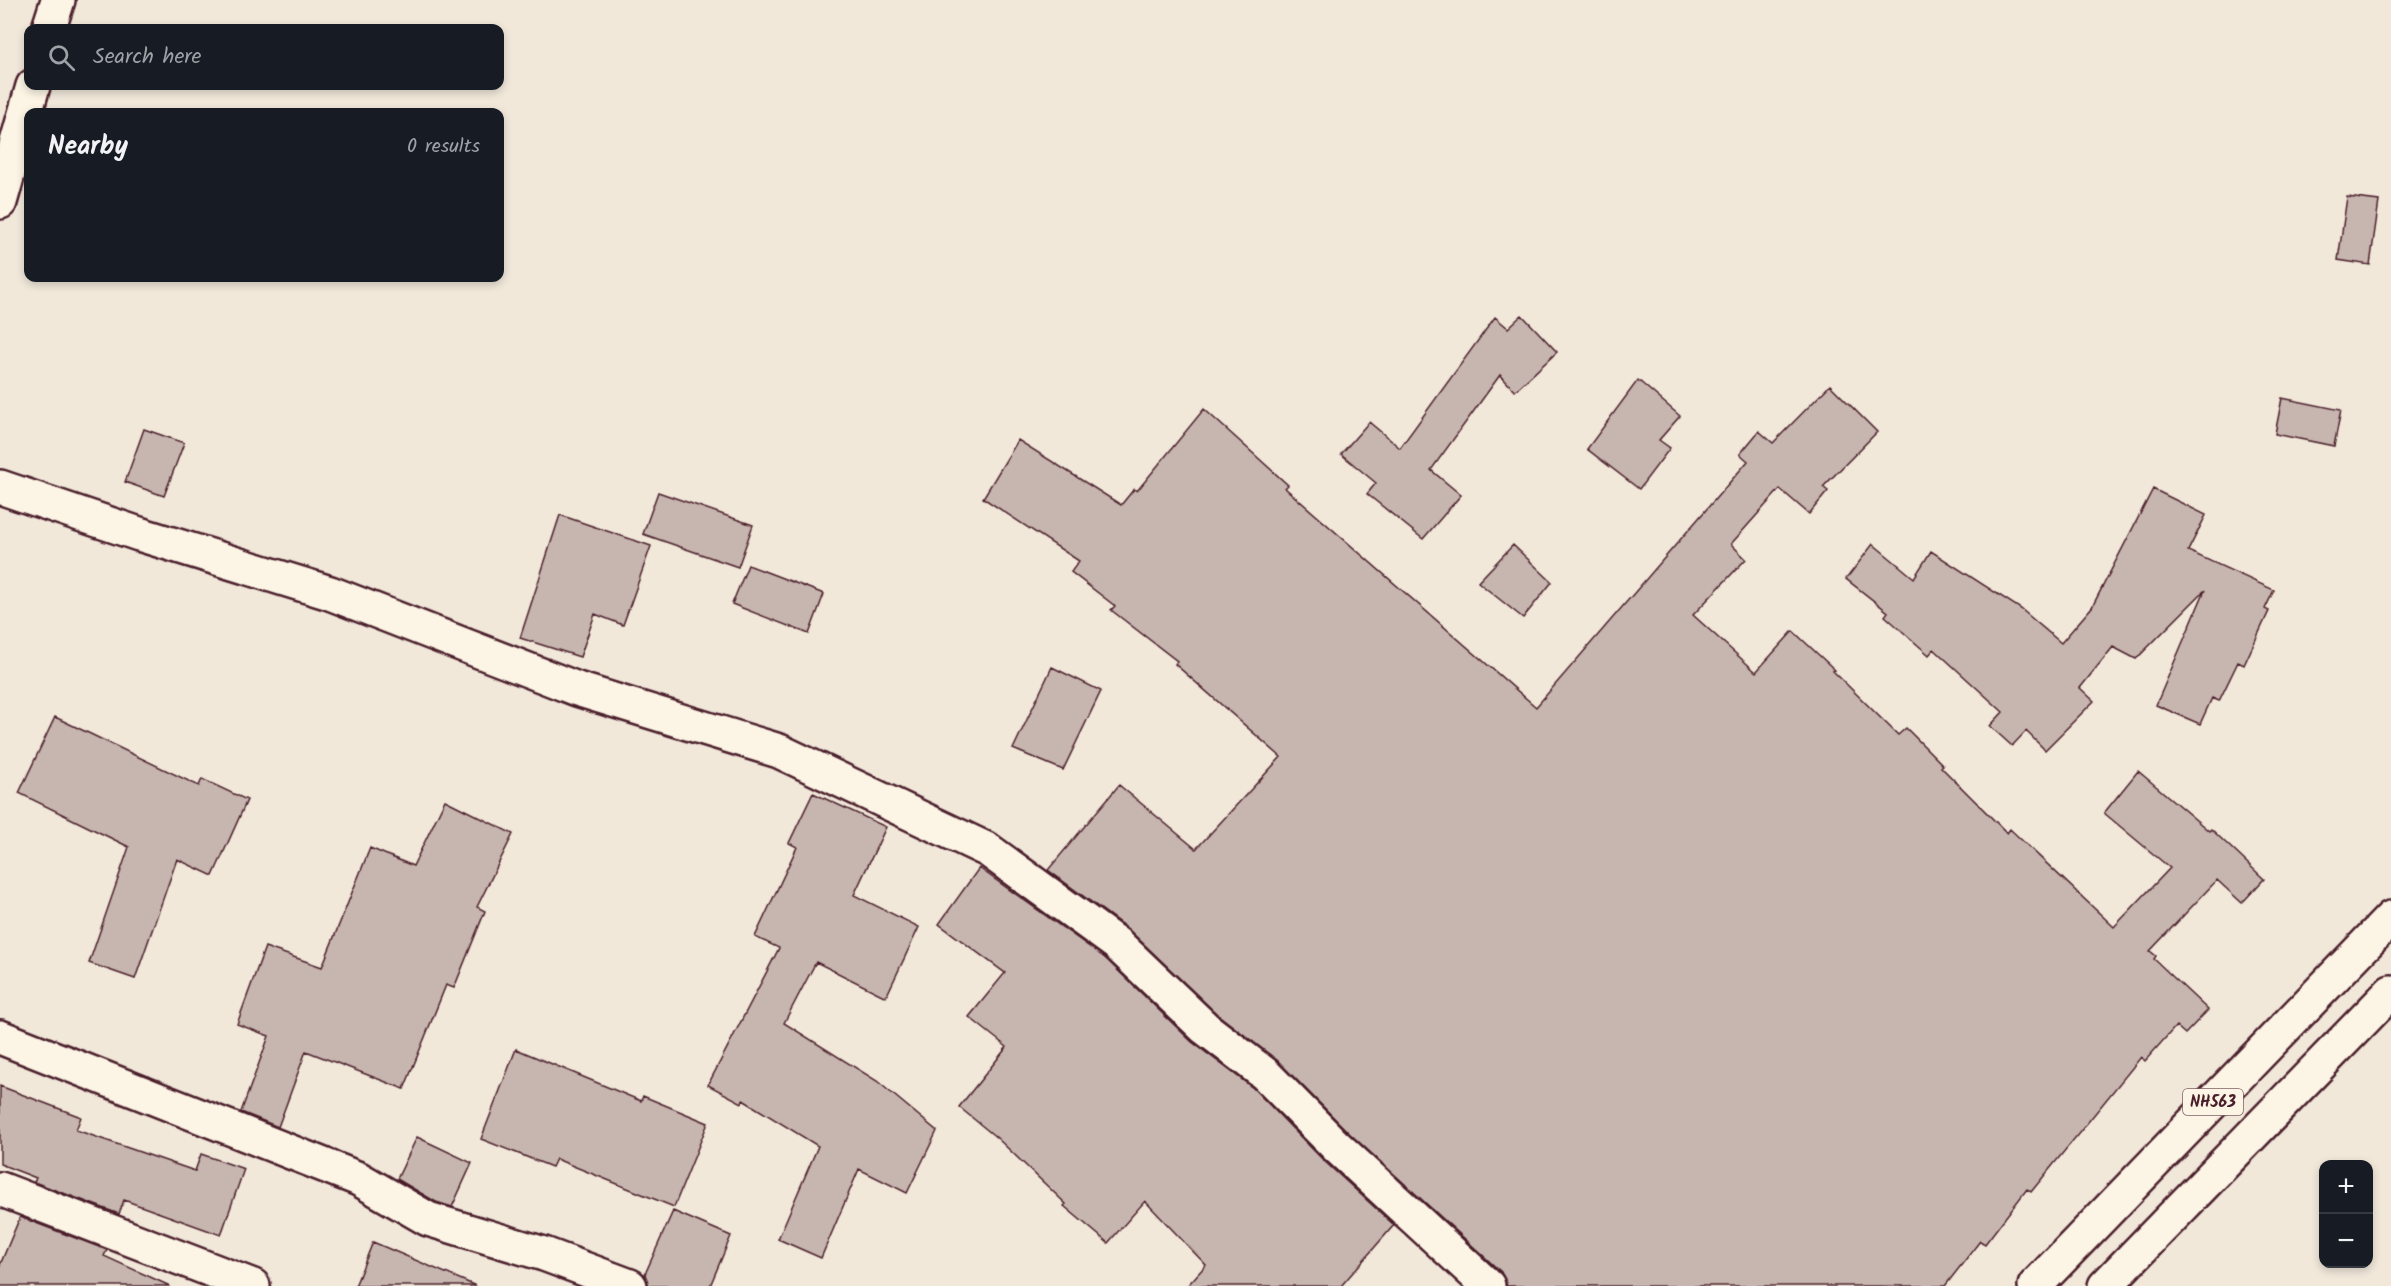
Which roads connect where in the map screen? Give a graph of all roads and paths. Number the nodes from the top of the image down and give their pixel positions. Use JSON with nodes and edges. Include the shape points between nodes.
{"nodes":[{"id":1,"x":58,"y":0,"type":"edge"},
{"id":2,"x":51,"y":24,"type":"edge"},
{"id":3,"x":32,"y":90,"type":"edge"},
{"id":4,"x":27,"y":108,"type":"edge"},
{"id":5,"x":24,"y":118,"type":"edge"},
{"id":6,"x":0,"y":202,"type":"edge"},
{"id":7,"x":0,"y":487,"type":"edge"},
{"id":8,"x":2391,"y":918,"type":"edge"},
{"id":9,"x":2391,"y":992,"type":"edge"},
{"id":10,"x":0,"y":1037,"type":"edge"},
{"id":11,"x":0,"y":1189,"type":"edge"},
{"id":12,"x":253,"y":1286,"type":"edge"},
{"id":13,"x":630,"y":1286,"type":"edge"},
{"id":14,"x":1488,"y":1286,"type":"edge"},
{"id":15,"x":2035,"y":1286,"type":"edge"},
{"id":16,"x":2105,"y":1286,"type":"edge"}],
"edges":[{"from":1,"to":2,"type":"main road"},
{"from":3,"to":4,"type":"main road"},
{"from":5,"to":6,"type":"main road"},
{"from":7,"to":14,"type":"main road","via":[[330,593],[577,689],[779,751],[988,850],[1117,944],[1205,1028],[1265,1074],[1336,1146]]},
{"from":8,"to":15,"type":"main road","number":"NH563"},
{"from":9,"to":16,"type":"main road","number":"NH563"},
{"from":10,"to":13,"type":"main road","via":[[359,1179],[428,1219],[544,1254]]},
{"from":11,"to":12,"type":"main road"}]}
